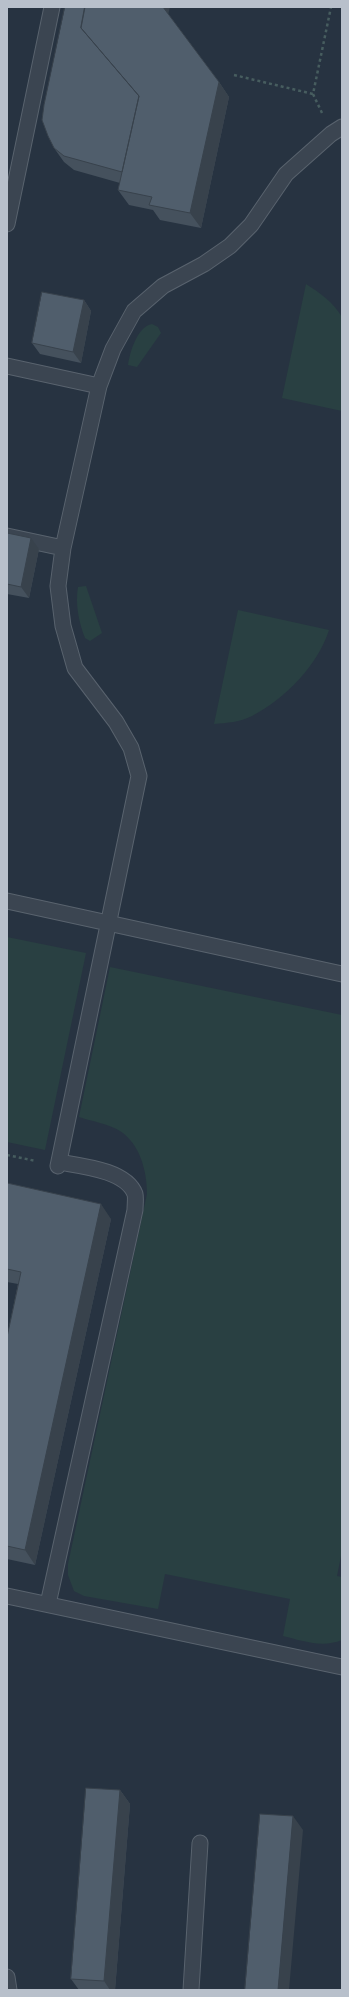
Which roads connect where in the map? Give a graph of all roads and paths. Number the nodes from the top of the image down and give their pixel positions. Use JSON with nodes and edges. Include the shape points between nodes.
{"nodes":[{"id":1,"x":52,"y":7,"type":"edge"},
{"id":2,"x":331,"y":7,"type":"edge"},
{"id":3,"x":234,"y":75,"type":"dead end"},
{"id":4,"x":313,"y":94,"type":"junction"},
{"id":5,"x":336,"y":130,"type":"edge"},
{"id":6,"x":7,"y":224,"type":"edge"},
{"id":7,"x":7,"y":366,"type":"edge"},
{"id":8,"x":99,"y":386,"type":"junction"},
{"id":9,"x":7,"y":536,"type":"edge"},
{"id":10,"x":63,"y":548,"type":"junction"},
{"id":11,"x":7,"y":901,"type":"edge"},
{"id":12,"x":107,"y":923,"type":"junction"},
{"id":13,"x":342,"y":974,"type":"edge"},
{"id":14,"x":7,"y":1155,"type":"edge"},
{"id":15,"x":59,"y":1164,"type":"junction"},
{"id":16,"x":7,"y":1596,"type":"edge"},
{"id":17,"x":48,"y":1604,"type":"junction"},
{"id":18,"x":342,"y":1667,"type":"edge"},
{"id":19,"x":200,"y":1843,"type":"dead end"},
{"id":20,"x":7,"y":1978,"type":"edge"},
{"id":21,"x":9,"y":1990,"type":"edge"},
{"id":22,"x":191,"y":1990,"type":"edge"}],
"edges":[{"from":1,"to":6,"type":"lane"},
{"from":2,"to":4,"type":"path"},
{"from":3,"to":4,"type":"path"},
{"from":4,"to":5,"type":"path"},
{"from":5,"to":8,"type":"lane","via":[[286,174],[251,225],[230,246],[204,264],[163,286],[134,312],[113,349]]},
{"from":7,"to":8,"type":"lane"},
{"from":8,"to":10,"type":"lane"},
{"from":9,"to":10,"type":"lane"},
{"from":10,"to":12,"type":"lane","via":[[59,592],[63,626],[75,668],[116,722],[131,748],[139,776]]},
{"from":11,"to":12,"type":"lane"},
{"from":12,"to":13,"type":"lane"},
{"from":12,"to":15,"type":"lane"},
{"from":14,"to":15,"type":"path"},
{"from":15,"to":17,"type":"lane","via":[[110,1173],[126,1180],[135,1194],[135,1210]]},
{"from":16,"to":17,"type":"lane"},
{"from":17,"to":18,"type":"lane"},
{"from":19,"to":22,"type":"lane"},
{"from":20,"to":21,"type":"lane"}]}
